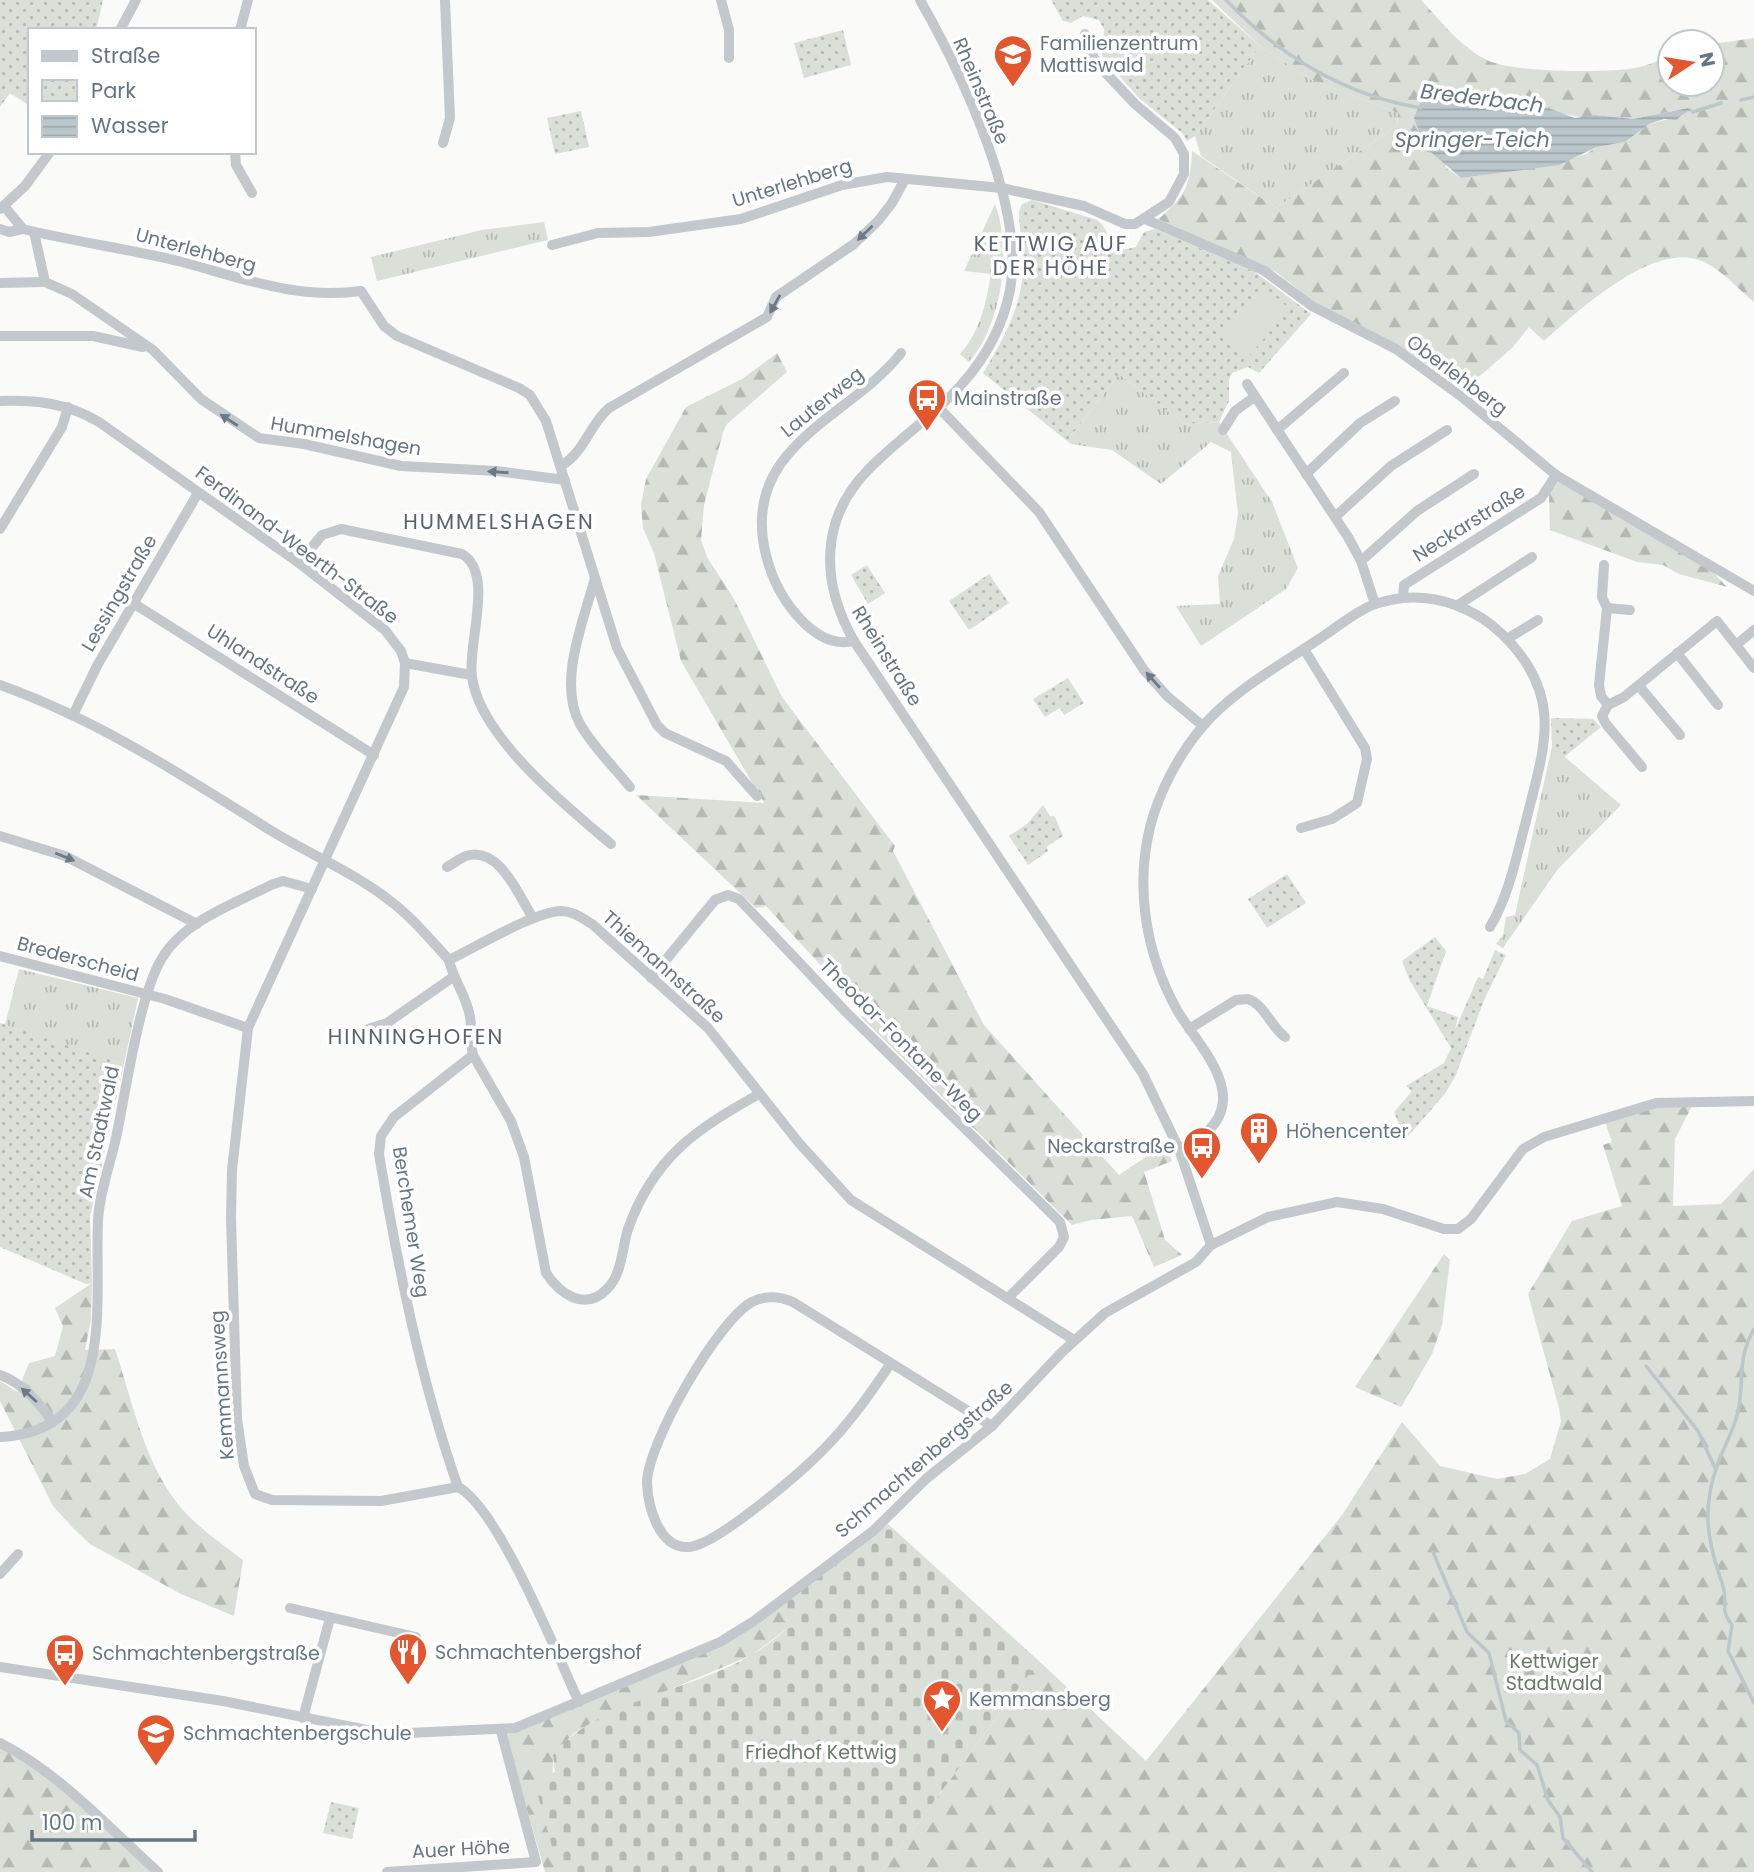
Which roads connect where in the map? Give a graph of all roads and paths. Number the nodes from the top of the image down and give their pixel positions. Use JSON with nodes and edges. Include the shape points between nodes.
{"nodes":[{"id":1,"x":136,"y":0,"type":"edge"},
{"id":2,"x":248,"y":0,"type":"edge"},
{"id":3,"x":445,"y":0,"type":"edge"},
{"id":4,"x":721,"y":0,"type":"edge"},
{"id":5,"x":920,"y":0,"type":"edge"},
{"id":6,"x":121,"y":28,"type":"edge"},
{"id":7,"x":241,"y":28,"type":"edge"},
{"id":8,"x":1085,"y":34,"type":"dead end"},
{"id":9,"x":729,"y":58,"type":"dead end"},
{"id":10,"x":443,"y":143,"type":"dead end"},
{"id":11,"x":49,"y":154,"type":"edge"},
{"id":12,"x":235,"y":154,"type":"edge"},
{"id":13,"x":905,"y":179,"type":"junction"},
{"id":14,"x":1002,"y":187,"type":"junction"},
{"id":15,"x":252,"y":193,"type":"dead end"},
{"id":16,"x":2,"y":207,"type":"edge"},
{"id":17,"x":1145,"y":219,"type":"junction"},
{"id":18,"x":0,"y":229,"type":"edge"},
{"id":19,"x":29,"y":231,"type":"junction"},
{"id":20,"x":552,"y":245,"type":"dead end"},
{"id":21,"x":45,"y":282,"type":"junction"},
{"id":22,"x":0,"y":283,"type":"edge"},
{"id":23,"x":0,"y":336,"type":"edge"},
{"id":24,"x":153,"y":350,"type":"junction"},
{"id":25,"x":901,"y":353,"type":"dead end"},
{"id":26,"x":1344,"y":373,"type":"dead end"},
{"id":27,"x":1247,"y":384,"type":"dead end"},
{"id":28,"x":1253,"y":398,"type":"junction"},
{"id":29,"x":0,"y":401,"type":"edge"},
{"id":30,"x":1395,"y":401,"type":"dead end"},
{"id":31,"x":68,"y":407,"type":"junction"},
{"id":32,"x":939,"y":408,"type":"junction"},
{"id":33,"x":1223,"y":430,"type":"dead end"},
{"id":34,"x":1277,"y":430,"type":"junction"},
{"id":35,"x":1447,"y":430,"type":"dead end"},
{"id":36,"x":561,"y":466,"type":"junction"},
{"id":37,"x":1306,"y":474,"type":"junction"},
{"id":38,"x":1474,"y":474,"type":"dead end"},
{"id":39,"x":1556,"y":475,"type":"junction"},
{"id":40,"x":565,"y":480,"type":"junction"},
{"id":41,"x":198,"y":493,"type":"junction"},
{"id":42,"x":1336,"y":516,"type":"junction"},
{"id":43,"x":0,"y":529,"type":"edge"},
{"id":44,"x":1532,"y":556,"type":"dead end"},
{"id":45,"x":1361,"y":561,"type":"junction"},
{"id":46,"x":299,"y":563,"type":"junction"},
{"id":47,"x":1604,"y":565,"type":"dead end"},
{"id":48,"x":595,"y":578,"type":"junction"},
{"id":49,"x":1754,"y":591,"type":"edge"},
{"id":50,"x":1403,"y":598,"type":"junction"},
{"id":51,"x":133,"y":603,"type":"junction"},
{"id":52,"x":1375,"y":604,"type":"junction"},
{"id":53,"x":1458,"y":605,"type":"junction"},
{"id":54,"x":1607,"y":608,"type":"junction"},
{"id":55,"x":1630,"y":610,"type":"dead end"},
{"id":56,"x":1538,"y":620,"type":"dead end"},
{"id":57,"x":1754,"y":630,"type":"edge"},
{"id":58,"x":1507,"y":639,"type":"junction"},
{"id":59,"x":854,"y":641,"type":"junction"},
{"id":60,"x":1736,"y":645,"type":"junction"},
{"id":61,"x":1304,"y":649,"type":"junction"},
{"id":62,"x":1677,"y":653,"type":"junction"},
{"id":63,"x":405,"y":663,"type":"junction"},
{"id":64,"x":1754,"y":668,"type":"edge"},
{"id":65,"x":471,"y":675,"type":"junction"},
{"id":66,"x":0,"y":685,"type":"edge"},
{"id":67,"x":1639,"y":685,"type":"junction"},
{"id":68,"x":1608,"y":705,"type":"junction"},
{"id":69,"x":1718,"y":705,"type":"dead end"},
{"id":70,"x":74,"y":713,"type":"junction"},
{"id":71,"x":1203,"y":726,"type":"junction"},
{"id":72,"x":1680,"y":735,"type":"dead end"},
{"id":73,"x":373,"y":755,"type":"junction"},
{"id":74,"x":1642,"y":767,"type":"dead end"},
{"id":75,"x":630,"y":787,"type":"dead end"},
{"id":76,"x":757,"y":796,"type":"dead end"},
{"id":77,"x":1301,"y":828,"type":"dead end"},
{"id":78,"x":0,"y":836,"type":"edge"},
{"id":79,"x":611,"y":844,"type":"dead end"},
{"id":80,"x":324,"y":862,"type":"junction"},
{"id":81,"x":447,"y":867,"type":"dead end"},
{"id":82,"x":312,"y":889,"type":"junction"},
{"id":83,"x":533,"y":918,"type":"junction"},
{"id":84,"x":197,"y":924,"type":"junction"},
{"id":85,"x":1490,"y":927,"type":"dead end"},
{"id":86,"x":0,"y":956,"type":"edge"},
{"id":87,"x":449,"y":960,"type":"junction"},
{"id":88,"x":453,"y":977,"type":"junction"},
{"id":89,"x":651,"y":978,"type":"junction"},
{"id":90,"x":147,"y":996,"type":"junction"},
{"id":91,"x":248,"y":1028,"type":"junction"},
{"id":92,"x":368,"y":1029,"type":"dead end"},
{"id":93,"x":1189,"y":1029,"type":"junction"},
{"id":94,"x":1285,"y":1037,"type":"dead end"},
{"id":95,"x":473,"y":1055,"type":"junction"},
{"id":96,"x":759,"y":1094,"type":"junction"},
{"id":97,"x":1754,"y":1101,"type":"edge"},
{"id":98,"x":1179,"y":1149,"type":"junction"},
{"id":99,"x":1211,"y":1245,"type":"junction"},
{"id":100,"x":1008,"y":1298,"type":"junction"},
{"id":101,"x":1074,"y":1340,"type":"junction"},
{"id":102,"x":891,"y":1363,"type":"junction"},
{"id":103,"x":0,"y":1375,"type":"edge"},
{"id":104,"x":53,"y":1422,"type":"junction"},
{"id":105,"x":992,"y":1426,"type":"junction"},
{"id":106,"x":0,"y":1437,"type":"edge"},
{"id":107,"x":458,"y":1487,"type":"junction"},
{"id":108,"x":18,"y":1554,"type":"dead end"},
{"id":109,"x":0,"y":1574,"type":"edge"},
{"id":110,"x":290,"y":1608,"type":"dead end"},
{"id":111,"x":330,"y":1618,"type":"junction"},
{"id":112,"x":416,"y":1637,"type":"dead end"},
{"id":113,"x":0,"y":1667,"type":"edge"},
{"id":114,"x":579,"y":1702,"type":"junction"},
{"id":115,"x":303,"y":1718,"type":"junction"},
{"id":116,"x":501,"y":1731,"type":"junction"},
{"id":117,"x":0,"y":1743,"type":"edge"},
{"id":118,"x":537,"y":1867,"type":"edge"},
{"id":119,"x":158,"y":1872,"type":"edge"},
{"id":120,"x":387,"y":1872,"type":"edge"}],
"edges":[{"from":1,"to":6,"type":"street"},
{"from":2,"to":7,"type":"street"},
{"from":3,"to":10,"type":"street","via":[[450,118]]},
{"from":4,"to":9,"type":"street","via":[[729,30]]},
{"from":5,"to":14,"type":"street","name":"Rheinstraße","via":[[951,61]]},
{"from":8,"to":17,"type":"street","via":[[1102,69],[1175,138],[1184,154],[1185,174],[1179,187]]},
{"from":11,"to":16,"type":"street"},
{"from":12,"to":15,"type":"street","via":[[236,165]]},
{"from":13,"to":14,"type":"street","name":"Unterlehberg"},
{"from":13,"to":20,"type":"street","name":"Unterlehberg","via":[[842,185],[741,219],[649,232],[598,233]]},
{"from":13,"to":36,"type":"street","one_way":true,"via":[[878,221],[854,244],[776,297],[767,317],[609,408],[580,451]]},
{"from":14,"to":17,"type":"street","via":[[1084,206],[1124,229]]},
{"from":14,"to":32,"type":"street","name":"Rheinstraße","via":[[1011,243],[1010,291],[993,342]]},
{"from":16,"to":19,"type":"street"},
{"from":17,"to":39,"type":"street","name":"Oberlehberg","via":[[1263,270],[1312,306],[1396,349]]},
{"from":18,"to":19,"type":"street","name":"Unterlehberg"},
{"from":19,"to":21,"type":"street"},
{"from":19,"to":36,"type":"street","name":"Unterlehberg","via":[[282,289],[361,291],[384,326],[397,336],[530,395],[546,421]]},
{"from":21,"to":22,"type":"street","name":"Hummelshagen"},
{"from":21,"to":24,"type":"street","name":"Hummelshagen","via":[[72,294]]},
{"from":23,"to":24,"type":"street","via":[[78,335]]},
{"from":40,"to":24,"type":"street","name":"Hummelshagen","one_way":true,"via":[[401,466],[259,438],[201,399]]},
{"from":25,"to":59,"type":"street","name":"Lauterweg","via":[[885,373],[792,447],[779,466],[763,510],[766,560],[785,602],[831,642]]},
{"from":26,"to":34,"type":"street"},
{"from":27,"to":28,"type":"street"},
{"from":28,"to":33,"type":"street","via":[[1235,411]]},
{"from":28,"to":34,"type":"street"},
{"from":29,"to":31,"type":"street","name":"Ferdinand-Weerth-Straße","via":[[52,402]]},
{"from":30,"to":37,"type":"street","via":[[1360,423]]},
{"from":31,"to":41,"type":"street","name":"Ferdinand-Weerth-Straße","via":[[99,422]]},
{"from":31,"to":43,"type":"street","via":[[62,427]]},
{"from":32,"to":59,"type":"street","name":"Rheinstraße","via":[[868,470],[839,515],[831,541],[830,575],[836,606]]},
{"from":71,"to":32,"type":"street","one_way":true,"via":[[1144,670],[1058,537],[1023,493]]},
{"from":34,"to":37,"type":"street"},
{"from":35,"to":42,"type":"street","via":[[1391,466]]},
{"from":36,"to":40,"type":"street"},
{"from":37,"to":42,"type":"street"},
{"from":38,"to":45,"type":"street","via":[[1417,511]]},
{"from":39,"to":49,"type":"street","name":"Oberlehberg"},
{"from":39,"to":50,"type":"street","name":"Neckarstraße","via":[[1541,498],[1404,585]]},
{"from":40,"to":48,"type":"street"},
{"from":41,"to":46,"type":"street","name":"Ferdinand-Weerth-Straße"},
{"from":41,"to":51,"type":"street","name":"Lessingstraße"},
{"from":42,"to":45,"type":"street"},
{"from":44,"to":53,"type":"street"},
{"from":45,"to":52,"type":"street"},
{"from":46,"to":63,"type":"street","name":"Ferdinand-Weerth-Straße","via":[[385,630],[396,641]]},
{"from":46,"to":65,"type":"street","via":[[322,535],[341,528],[471,559],[479,577]]},
{"from":47,"to":54,"type":"street","via":[[1602,597]]},
{"from":48,"to":75,"type":"street","via":[[573,670],[574,705],[581,725]]},
{"from":48,"to":76,"type":"street","via":[[617,648],[657,725],[726,761]]},
{"from":50,"to":52,"type":"street"},
{"from":50,"to":53,"type":"street"},
{"from":51,"to":70,"type":"street","name":"Lessingstraße"},
{"from":51,"to":73,"type":"street","name":"Uhlandstraße"},
{"from":52,"to":61,"type":"street"},
{"from":53,"to":58,"type":"street","via":[[1493,625]]},
{"from":54,"to":55,"type":"street"},
{"from":54,"to":68,"type":"street","via":[[1599,685]]},
{"from":56,"to":58,"type":"street"},
{"from":57,"to":60,"type":"street"},
{"from":58,"to":85,"type":"street","via":[[1539,691],[1547,731],[1506,900]]},
{"from":59,"to":98,"type":"street","name":"Rheinstraße","via":[[1143,1074]]},
{"from":60,"to":62,"type":"street","via":[[1717,621]]},
{"from":60,"to":64,"type":"street"},
{"from":61,"to":71,"type":"street","via":[[1252,684]]},
{"from":61,"to":77,"type":"street","via":[[1362,742],[1367,759],[1357,803],[1332,819]]},
{"from":62,"to":67,"type":"street"},
{"from":62,"to":69,"type":"street"},
{"from":63,"to":65,"type":"street"},
{"from":63,"to":73,"type":"street","via":[[404,687]]},
{"from":65,"to":79,"type":"street","via":[[488,721],[505,745]]},
{"from":66,"to":70,"type":"street"},
{"from":67,"to":68,"type":"street"},
{"from":67,"to":72,"type":"street"},
{"from":68,"to":74,"type":"street","via":[[1602,716],[1606,724]]},
{"from":70,"to":80,"type":"street","via":[[155,757]]},
{"from":71,"to":93,"type":"street","via":[[1163,790],[1150,828],[1143,877],[1143,906],[1153,954]]},
{"from":73,"to":80,"type":"street"},
{"from":78,"to":84,"type":"street","one_way":true,"via":[[65,856]]},
{"from":80,"to":82,"type":"street","name":"Kemmannsweg"},
{"from":80,"to":87,"type":"street","via":[[389,899]]},
{"from":81,"to":83,"type":"street","via":[[466,856],[492,859]]},
{"from":82,"to":84,"type":"street","name":"Am Stadtwald","via":[[283,881]]},
{"from":82,"to":91,"type":"street","name":"Kemmannsweg"},
{"from":83,"to":87,"type":"street","name":"Thiemannstraße"},
{"from":83,"to":89,"type":"street","name":"Thiemannstraße","via":[[551,912],[576,914]]},
{"from":84,"to":90,"type":"street","name":"Am Stadtwald","via":[[162,957]]},
{"from":86,"to":90,"type":"street","name":"Brederscheid"},
{"from":87,"to":88,"type":"street"},
{"from":88,"to":92,"type":"street","via":[[387,1023]]},
{"from":88,"to":95,"type":"street","via":[[470,1018]]},
{"from":89,"to":96,"type":"street","name":"Thiemannstraße","via":[[715,1036]]},
{"from":89,"to":100,"type":"street","name":"Theodor-Fontane-Weg","via":[[715,901],[728,895],[739,899],[846,1012],[1060,1222],[1064,1237],[1059,1247]]},
{"from":90,"to":91,"type":"street"},
{"from":90,"to":104,"type":"street","name":"Am Stadtwald","via":[[98,1219],[97,1336],[80,1394]]},
{"from":91,"to":107,"type":"street","name":"Kemmannsweg","via":[[231,1218],[237,1419],[250,1487],[272,1500],[337,1503],[394,1499]]},
{"from":93,"to":94,"type":"street","via":[[1236,1000],[1248,999]]},
{"from":93,"to":98,"type":"street","via":[[1219,1078],[1223,1100],[1208,1131]]},
{"from":95,"to":96,"type":"street","via":[[511,1121],[524,1157],[546,1273],[555,1287],[575,1299],[595,1297],[614,1280],[641,1195],[674,1150],[709,1122]]},
{"from":95,"to":107,"type":"street","name":"Berchemer Weg","via":[[394,1117],[381,1136],[379,1154],[404,1298]]},
{"from":96,"to":100,"type":"street","name":"Thiemannstraße","via":[[851,1200]]},
{"from":97,"to":99,"type":"street","name":"Schmachtenbergstraße","via":[[1656,1103],[1532,1142],[1458,1229],[1337,1202],[1268,1217]]},
{"from":98,"to":99,"type":"street","name":"Rheinstraße"},
{"from":99,"to":101,"type":"street","name":"Schmachtenbergstraße","via":[[1195,1262],[1114,1307]]},
{"from":100,"to":101,"type":"street","name":"Thiemannstraße"},
{"from":101,"to":105,"type":"street","name":"Schmachtenbergstraße"},
{"from":102,"to":102,"type":"street","via":[[822,1451],[752,1510],[691,1547],[667,1539],[655,1522],[650,1503],[647,1481],[652,1458],[691,1378],[740,1311],[766,1297],[793,1301]]},
{"from":102,"to":105,"type":"street"},
{"from":104,"to":103,"type":"street","one_way":true,"via":[[24,1390]]},
{"from":104,"to":106,"type":"street","name":"Am Stadtwald","via":[[23,1436]]},
{"from":105,"to":114,"type":"street","name":"Schmachtenbergstraße","via":[[926,1478],[873,1531],[754,1621],[720,1642]]},
{"from":107,"to":114,"type":"street","via":[[484,1511]]},
{"from":108,"to":109,"type":"street"},
{"from":110,"to":111,"type":"street"},
{"from":111,"to":112,"type":"street"},
{"from":111,"to":115,"type":"street"},
{"from":113,"to":115,"type":"street","name":"Schmachtenbergstraße"},
{"from":114,"to":116,"type":"street","name":"Schmachtenbergstraße"},
{"from":115,"to":116,"type":"street","name":"Schmachtenbergstraße","via":[[387,1734]]},
{"from":116,"to":118,"type":"street","name":"Auer Höhe"},
{"from":117,"to":119,"type":"street","via":[[77,1797]]},
{"from":118,"to":120,"type":"street","name":"Auer Höhe"}]}
